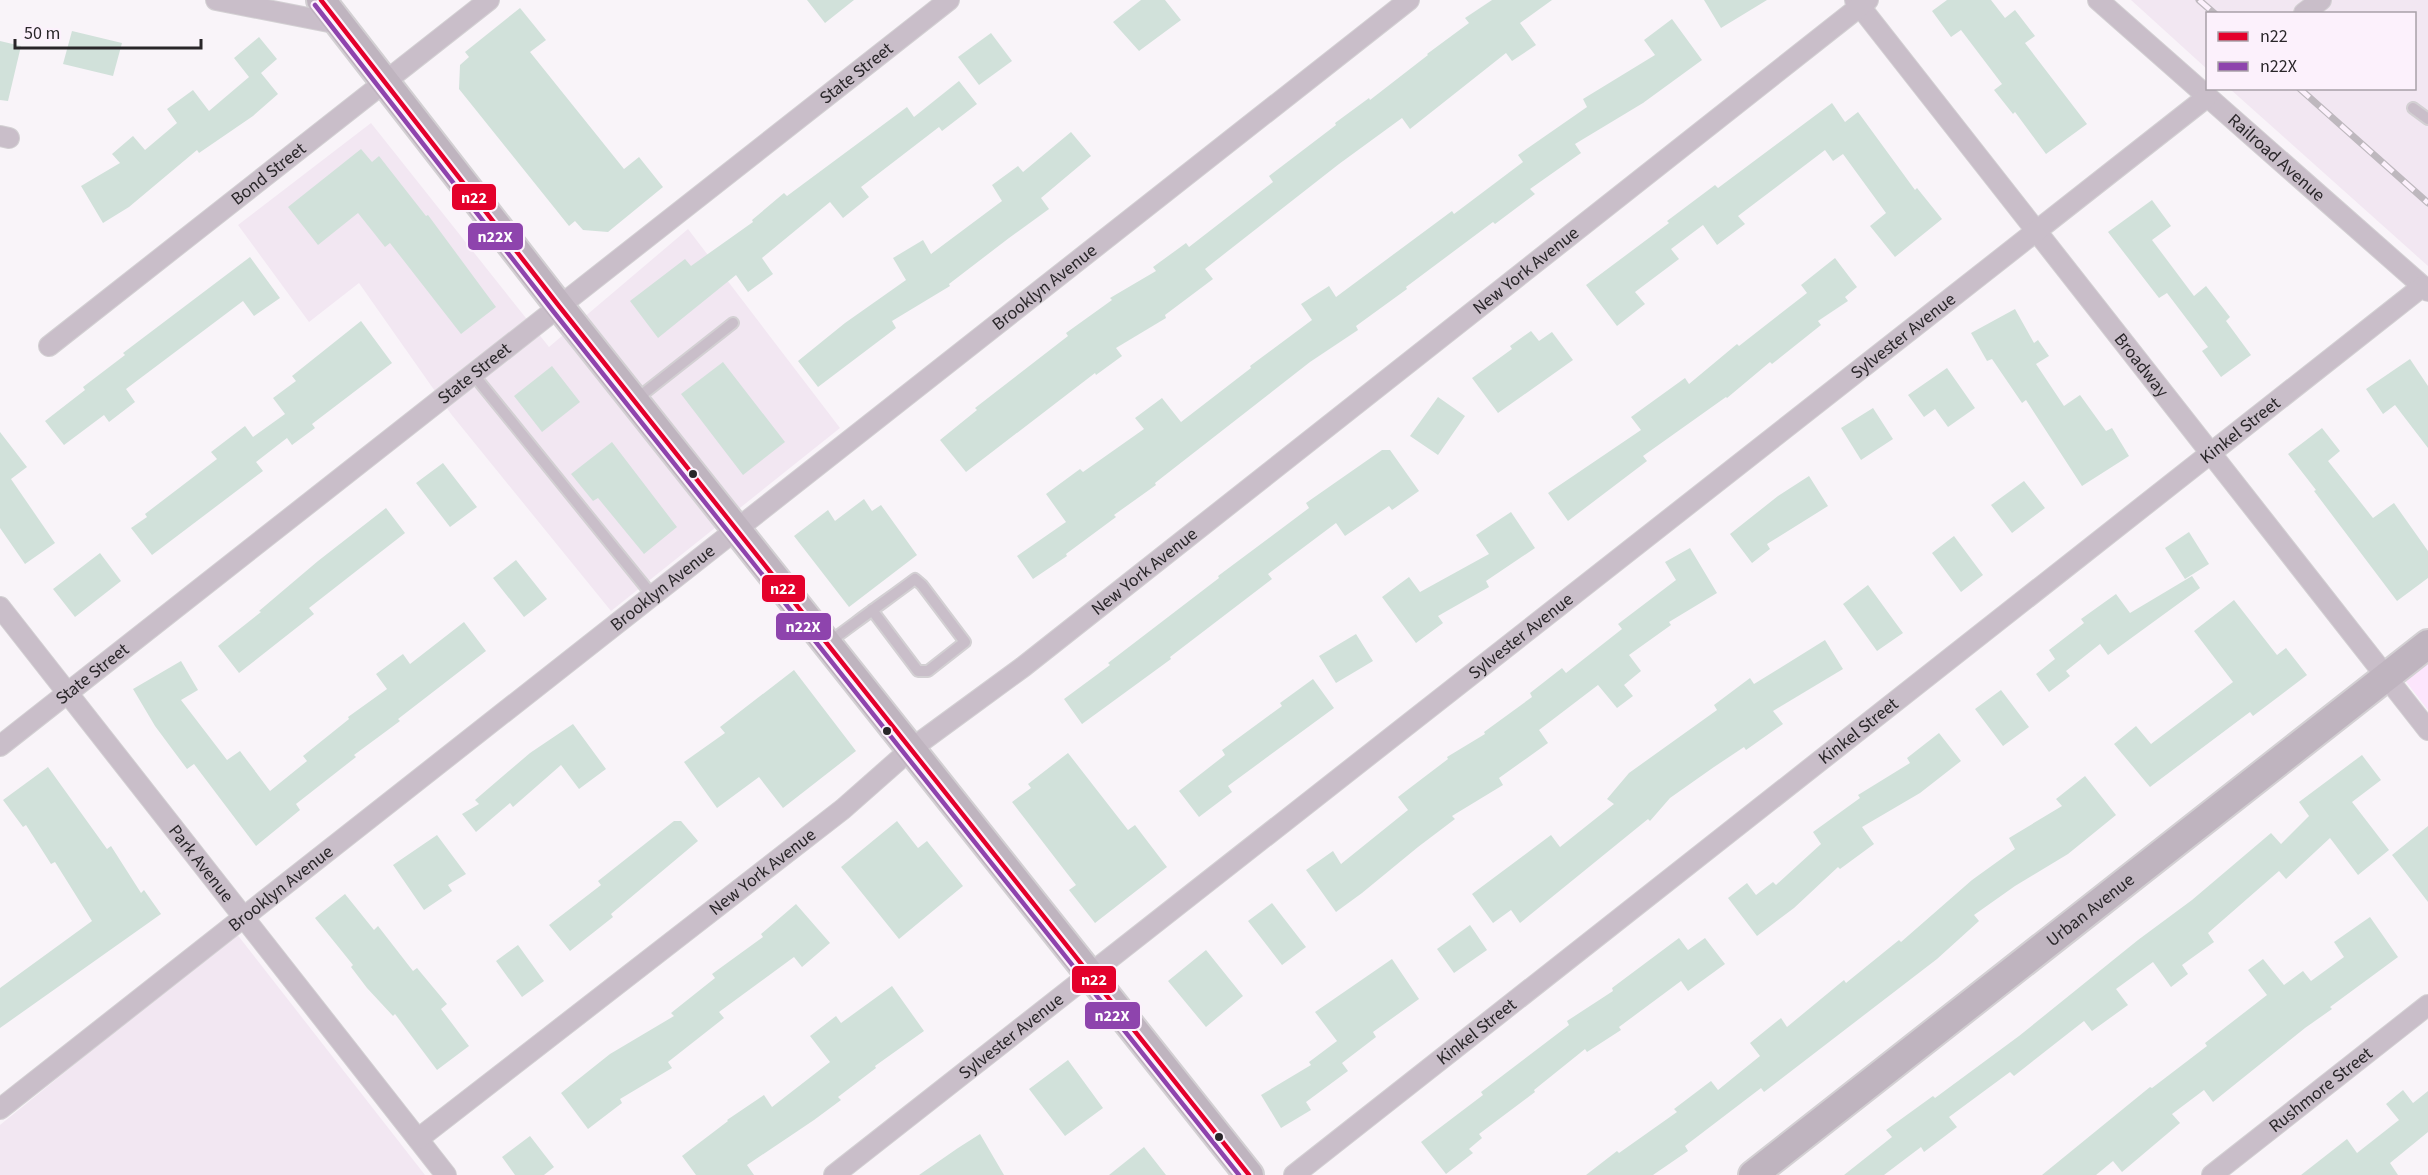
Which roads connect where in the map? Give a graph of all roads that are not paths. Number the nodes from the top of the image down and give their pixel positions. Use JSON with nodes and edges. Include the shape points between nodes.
{"nodes":[{"id":1,"x":216,"y":0,"type":"edge"},
{"id":2,"x":321,"y":0,"type":"edge"},
{"id":3,"x":489,"y":0,"type":"edge"},
{"id":4,"x":949,"y":0,"type":"edge"},
{"id":5,"x":1409,"y":0,"type":"edge"},
{"id":6,"x":2098,"y":0,"type":"edge"},
{"id":7,"x":2320,"y":0,"type":"edge"},
{"id":8,"x":1861,"y":2,"type":"edge"},
{"id":9,"x":2305,"y":12,"type":"edge"},
{"id":10,"x":339,"y":24,"type":"junction"},
{"id":11,"x":385,"y":82,"type":"junction"},
{"id":12,"x":2207,"y":97,"type":"junction"},
{"id":13,"x":2413,"y":108,"type":"dead end"},
{"id":14,"x":2428,"y":119,"type":"edge"},
{"id":15,"x":2036,"y":231,"type":"junction"},
{"id":16,"x":2426,"y":289,"type":"edge"},
{"id":17,"x":559,"y":306,"type":"junction"},
{"id":18,"x":733,"y":323,"type":"dead end"},
{"id":19,"x":49,"y":346,"type":"dead end"},
{"id":20,"x":473,"y":374,"type":"junction"},
{"id":21,"x":634,"y":401,"type":"junction"},
{"id":22,"x":2211,"y":454,"type":"junction"},
{"id":23,"x":736,"y":529,"type":"junction"},
{"id":24,"x":652,"y":595,"type":"junction"},
{"id":25,"x":0,"y":607,"type":"edge"},
{"id":26,"x":872,"y":610,"type":"junction"},
{"id":27,"x":827,"y":643,"type":"junction"},
{"id":28,"x":2428,"y":644,"type":"edge"},
{"id":29,"x":2386,"y":676,"type":"junction"},
{"id":30,"x":67,"y":693,"type":"junction"},
{"id":31,"x":2428,"y":730,"type":"edge"},
{"id":32,"x":0,"y":746,"type":"edge"},
{"id":33,"x":911,"y":749,"type":"junction"},
{"id":34,"x":242,"y":917,"type":"junction"},
{"id":35,"x":1089,"y":974,"type":"junction"},
{"id":36,"x":2428,"y":1005,"type":"edge"},
{"id":37,"x":0,"y":1109,"type":"edge"},
{"id":38,"x":418,"y":1139,"type":"junction"},
{"id":39,"x":446,"y":1175,"type":"edge"},
{"id":40,"x":834,"y":1175,"type":"edge"},
{"id":41,"x":1249,"y":1175,"type":"edge"},
{"id":42,"x":1294,"y":1175,"type":"edge"},
{"id":43,"x":1753,"y":1175,"type":"edge"},
{"id":44,"x":2212,"y":1175,"type":"edge"}],
"edges":[{"from":1,"to":10,"type":"street"},
{"from":2,"to":10,"type":"main road"},
{"from":3,"to":11,"type":"street","name":"Bond Street"},
{"from":4,"to":17,"type":"street","name":"State Street"},
{"from":5,"to":23,"type":"street","name":"Brooklyn Avenue"},
{"from":6,"to":12,"type":"street","name":"Railroad Avenue"},
{"from":7,"to":9,"type":"street"},
{"from":8,"to":15,"type":"street","name":"Broadway"},
{"from":8,"to":33,"type":"street","name":"New York Avenue","via":[[1023,667]]},
{"from":10,"to":11,"type":"main road"},
{"from":11,"to":17,"type":"main road"},
{"from":11,"to":19,"type":"street","name":"Bond Street"},
{"from":12,"to":15,"type":"street","name":"Sylvester Avenue"},
{"from":12,"to":16,"type":"street","name":"Railroad Avenue"},
{"from":13,"to":14,"type":"lane"},
{"from":15,"to":22,"type":"street","name":"Broadway"},
{"from":15,"to":35,"type":"street","name":"Sylvester Avenue"},
{"from":16,"to":22,"type":"street","name":"Kinkel Street"},
{"from":17,"to":20,"type":"street","name":"State Street"},
{"from":17,"to":21,"type":"main road"},
{"from":18,"to":21,"type":"lane"},
{"from":20,"to":24,"type":"lane"},
{"from":20,"to":30,"type":"street","name":"State Street"},
{"from":21,"to":23,"type":"main road"},
{"from":22,"to":29,"type":"street","name":"Broadway"},
{"from":22,"to":42,"type":"street","name":"Kinkel Street"},
{"from":23,"to":24,"type":"street","name":"Brooklyn Avenue"},
{"from":23,"to":27,"type":"main road"},
{"from":24,"to":34,"type":"street","name":"Brooklyn Avenue"},
{"from":25,"to":30,"type":"street","name":"Park Avenue"},
{"from":26,"to":26,"type":"lane","via":[[915,579],[965,642],[928,671],[918,671]]},
{"from":26,"to":27,"type":"lane"},
{"from":27,"to":33,"type":"main road"},
{"from":28,"to":29,"type":"main road","name":"Urban Avenue"},
{"from":29,"to":31,"type":"street","name":"Broadway"},
{"from":29,"to":43,"type":"main road","name":"Urban Avenue"},
{"from":30,"to":32,"type":"street","name":"State Street"},
{"from":30,"to":34,"type":"street","name":"Park Avenue"},
{"from":33,"to":35,"type":"main road"},
{"from":33,"to":38,"type":"street","name":"New York Avenue","via":[[843,809]]},
{"from":34,"to":37,"type":"street","name":"Brooklyn Avenue"},
{"from":34,"to":38,"type":"street","name":"Park Avenue"},
{"from":35,"to":40,"type":"street","name":"Sylvester Avenue"},
{"from":35,"to":41,"type":"main road"},
{"from":36,"to":44,"type":"street","name":"Rushmore Street"},
{"from":38,"to":39,"type":"street","name":"Park Avenue"}]}
